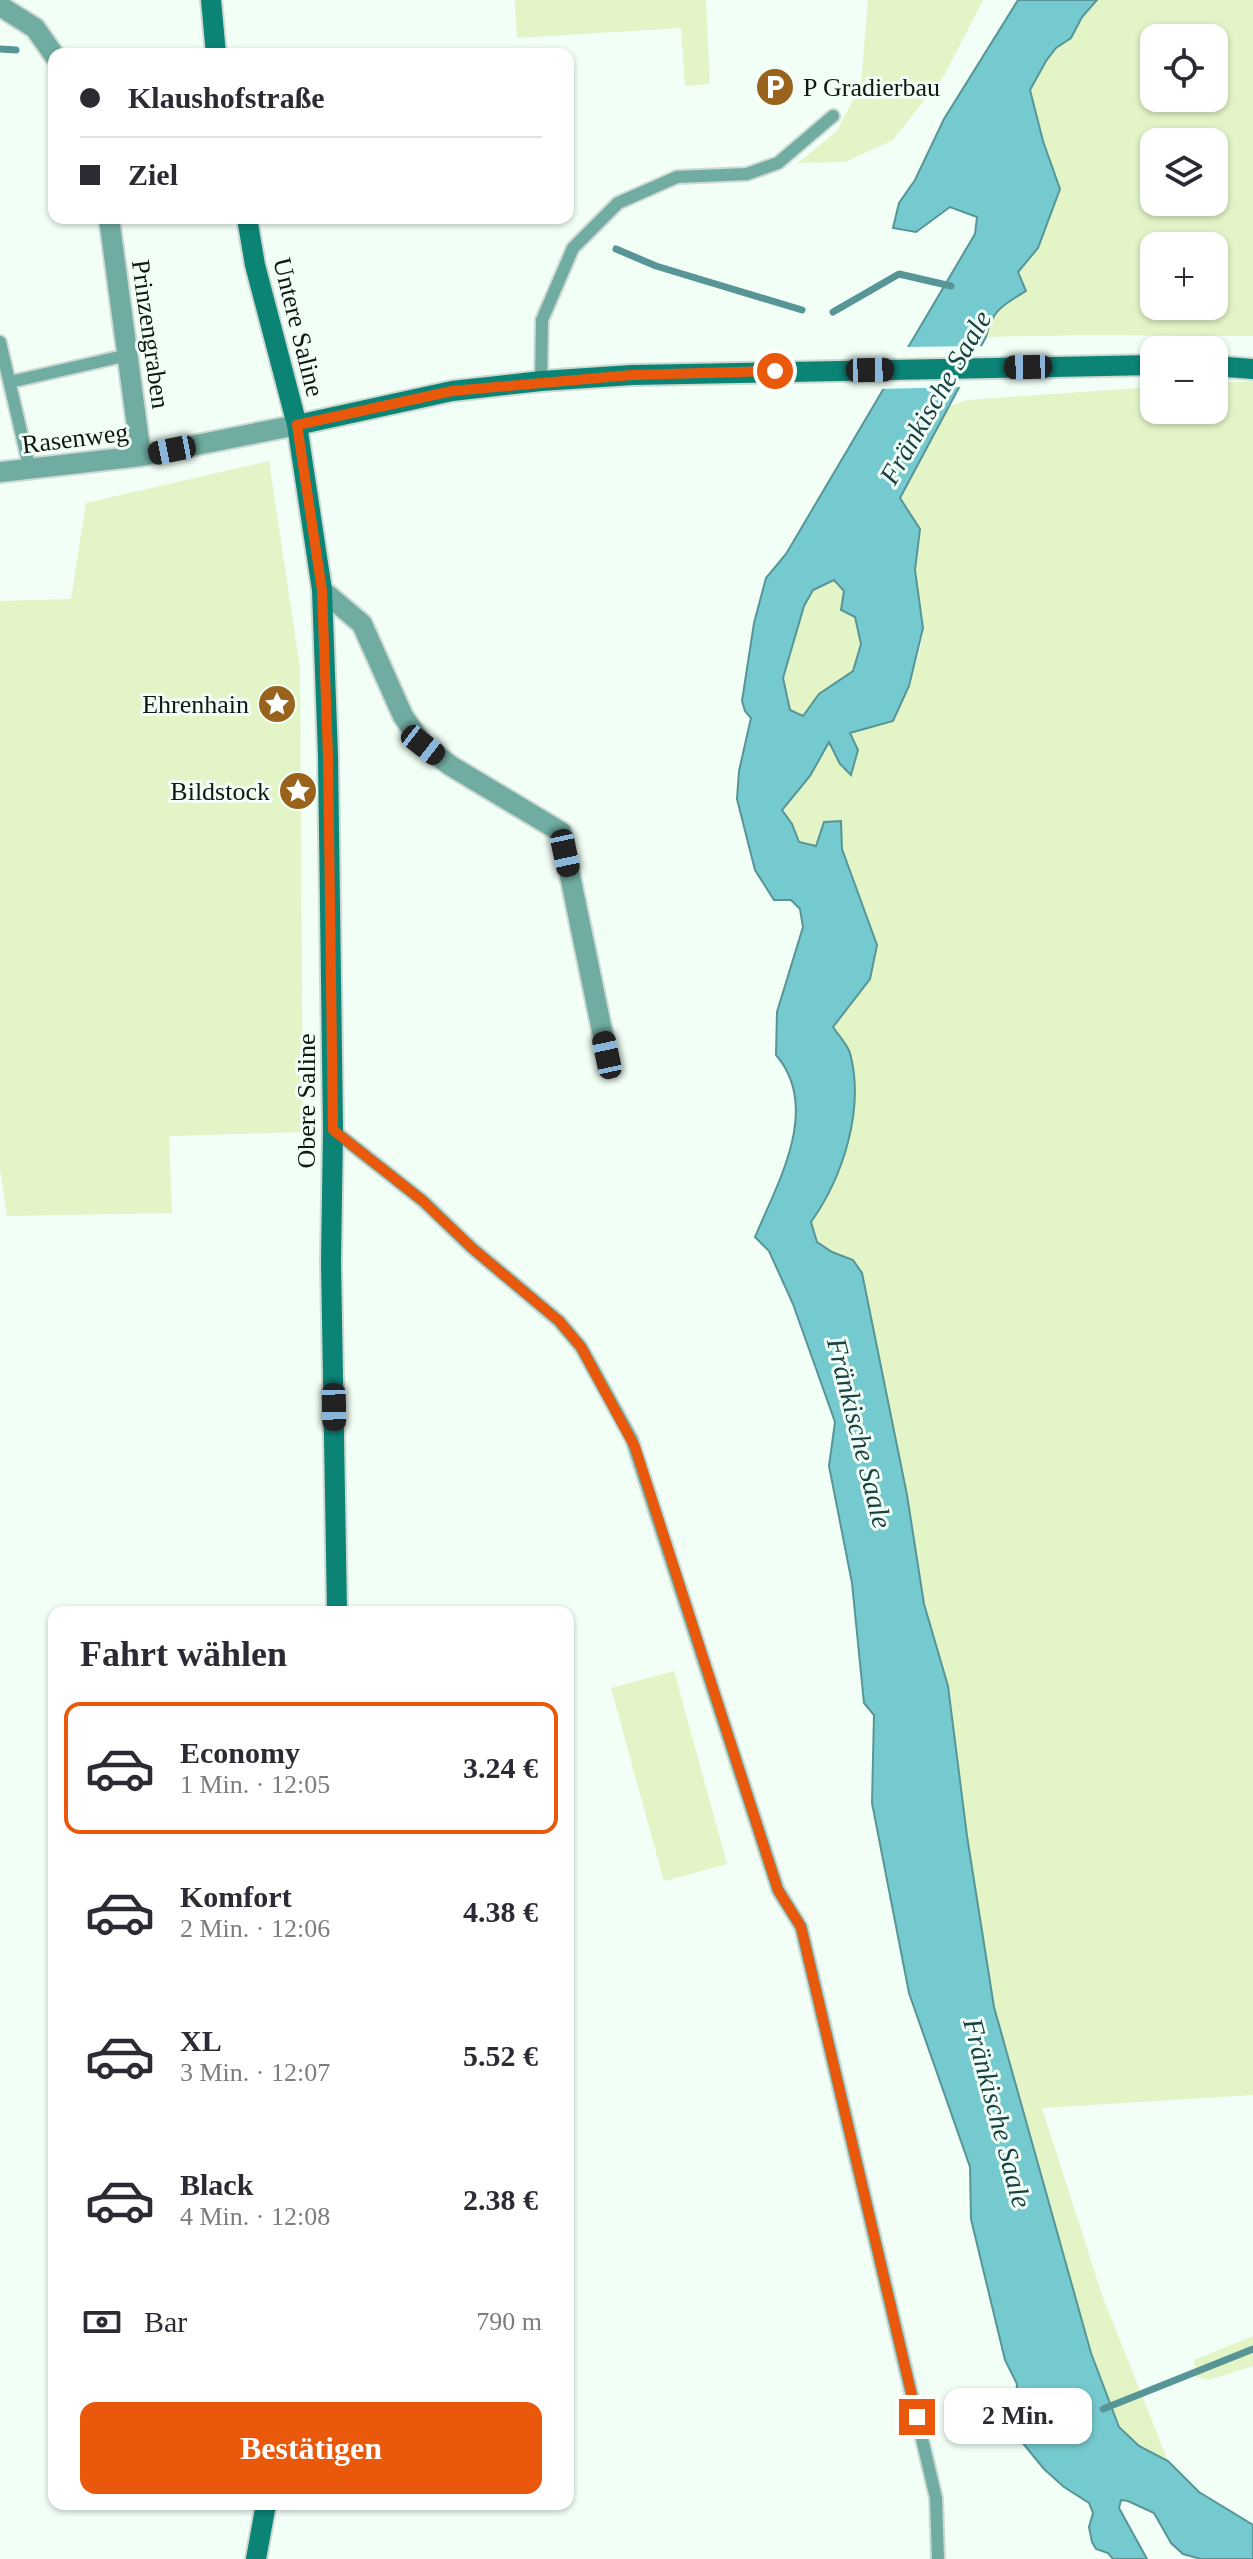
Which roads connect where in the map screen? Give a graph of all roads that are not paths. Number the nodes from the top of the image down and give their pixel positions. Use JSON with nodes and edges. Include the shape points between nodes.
{"nodes":[{"id":1,"x":211,"y":0,"type":"edge"},
{"id":2,"x":0,"y":6,"type":"edge"},
{"id":3,"x":49,"y":48,"type":"edge"},
{"id":4,"x":215,"y":48,"type":"edge"},
{"id":5,"x":833,"y":116,"type":"dead end"},
{"id":6,"x":110,"y":224,"type":"edge"},
{"id":7,"x":248,"y":224,"type":"edge"},
{"id":8,"x":0,"y":342,"type":"edge"},
{"id":9,"x":128,"y":355,"type":"junction"},
{"id":10,"x":1140,"y":365,"type":"edge"},
{"id":11,"x":1228,"y":367,"type":"edge"},
{"id":12,"x":1253,"y":369,"type":"edge"},
{"id":13,"x":541,"y":381,"type":"junction"},
{"id":14,"x":10,"y":382,"type":"junction"},
{"id":15,"x":297,"y":425,"type":"junction"},
{"id":16,"x":141,"y":456,"type":"junction"},
{"id":17,"x":30,"y":470,"type":"junction"},
{"id":18,"x":0,"y":472,"type":"edge"},
{"id":19,"x":322,"y":590,"type":"junction"},
{"id":20,"x":607,"y":1055,"type":"dead end"},
{"id":21,"x":333,"y":1130,"type":"junction"},
{"id":22,"x":337,"y":1606,"type":"edge"},
{"id":23,"x":265,"y":2510,"type":"edge"},
{"id":24,"x":256,"y":2559,"type":"edge"},
{"id":25,"x":938,"y":2559,"type":"edge"}],
"edges":[{"from":1,"to":4,"type":"main road"},
{"from":2,"to":3,"type":"street","via":[[35,28]]},
{"from":5,"to":13,"type":"lane","via":[[778,163],[747,174],[677,177],[618,203],[573,248],[566,262],[542,320]]},
{"from":6,"to":9,"type":"street","name":"Prinzengraben"},
{"from":7,"to":15,"type":"main road","name":"Untere Saline"},
{"from":8,"to":14,"type":"lane"},
{"from":9,"to":14,"type":"lane"},
{"from":9,"to":16,"type":"street","name":"Prinzengraben"},
{"from":10,"to":13,"type":"main road"},
{"from":11,"to":12,"type":"main road"},
{"from":13,"to":15,"type":"main road","via":[[452,391]]},
{"from":14,"to":17,"type":"lane"},
{"from":15,"to":16,"type":"street","name":"Rasenweg"},
{"from":15,"to":19,"type":"main road","name":"Untere Saline"},
{"from":16,"to":17,"type":"street","name":"Rasenweg"},
{"from":17,"to":18,"type":"street","name":"Rasenweg"},
{"from":19,"to":20,"type":"street","via":[[362,624],[403,716],[423,745],[561,832]]},
{"from":19,"to":21,"type":"main road","name":"Obere Saline"},
{"from":21,"to":22,"type":"main road","name":"Obere Saline"},
{"from":21,"to":25,"type":"lane","via":[[559,1321],[581,1347],[632,1440],[778,1890],[801,1927],[936,2498]]},
{"from":23,"to":24,"type":"main road"}]}
